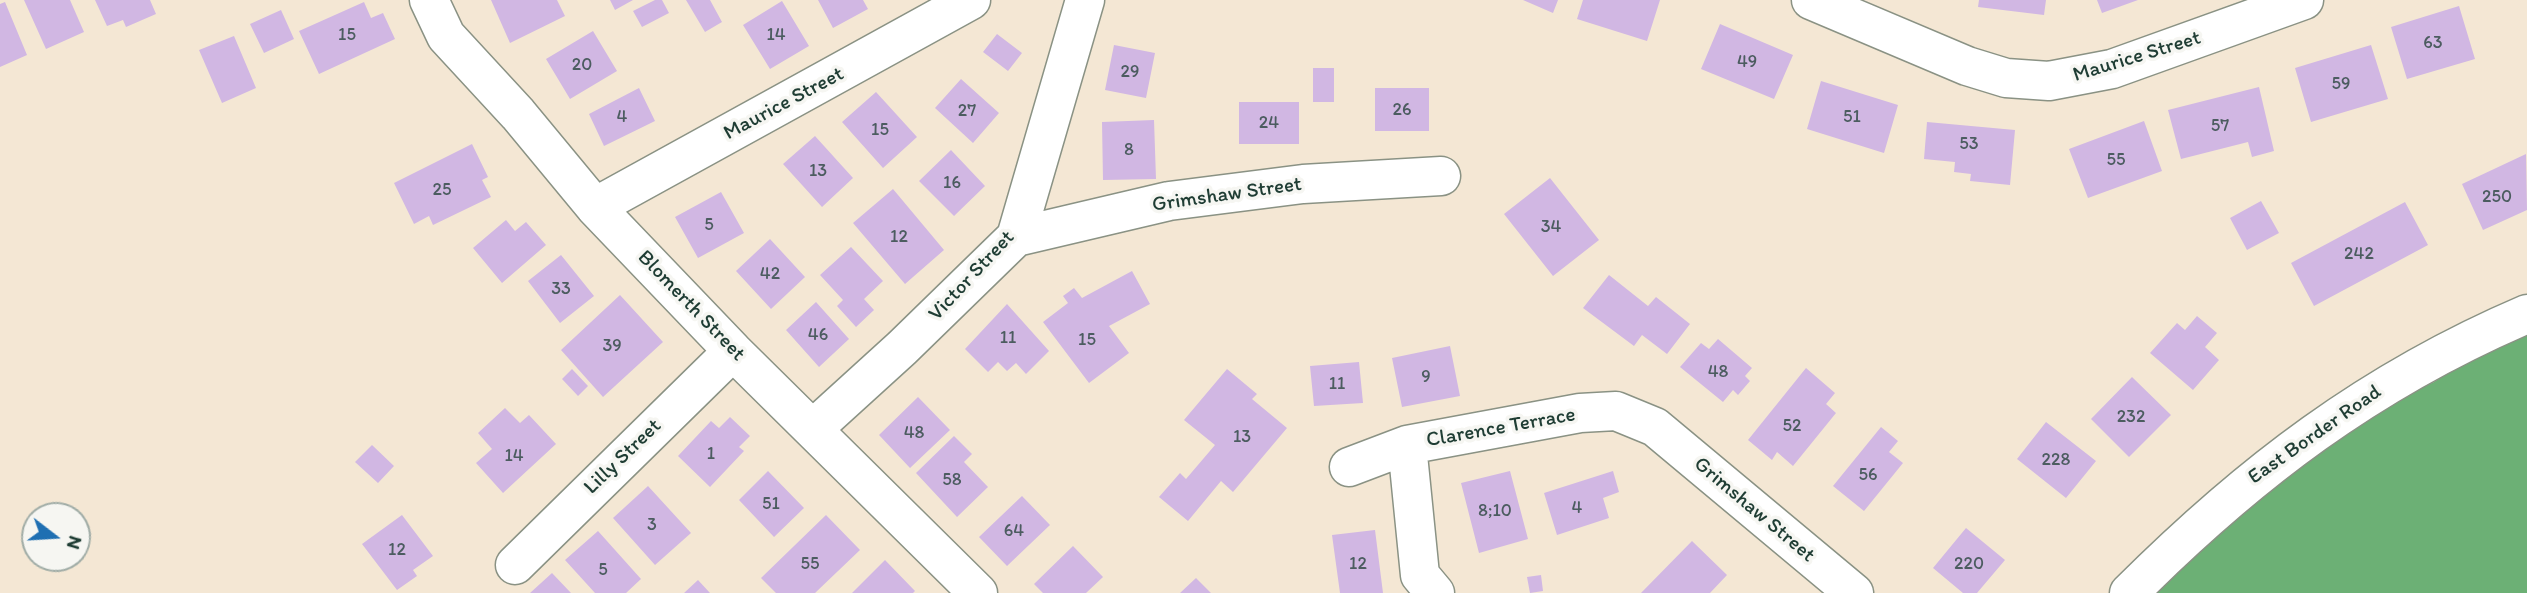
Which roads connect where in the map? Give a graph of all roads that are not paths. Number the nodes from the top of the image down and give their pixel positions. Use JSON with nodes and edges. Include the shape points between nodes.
{"nodes":[{"id":1,"x":429,"y":0,"type":"edge"},
{"id":2,"x":971,"y":0,"type":"edge"},
{"id":3,"x":1085,"y":0,"type":"edge"},
{"id":4,"x":1811,"y":0,"type":"edge"},
{"id":5,"x":2304,"y":0,"type":"edge"},
{"id":6,"x":1441,"y":176,"type":"dead end"},
{"id":7,"x":595,"y":207,"type":"junction"},
{"id":8,"x":1016,"y":237,"type":"junction"},
{"id":9,"x":2527,"y":314,"type":"edge"},
{"id":10,"x":733,"y":351,"type":"junction"},
{"id":11,"x":1655,"y":427,"type":"joint"},
{"id":12,"x":814,"y":428,"type":"junction"},
{"id":13,"x":1407,"y":445,"type":"junction"},
{"id":14,"x":1349,"y":467,"type":"dead end"},
{"id":15,"x":515,"y":565,"type":"dead end"},
{"id":16,"x":978,"y":593,"type":"edge"},
{"id":17,"x":1435,"y":593,"type":"edge"},
{"id":18,"x":1854,"y":593,"type":"edge"},
{"id":19,"x":2129,"y":593,"type":"edge"}],
"edges":[{"from":1,"to":7,"type":"street","name":"Blomerth Street","via":[[446,36]]},
{"from":2,"to":7,"type":"street","name":"Maurice Street"},
{"from":3,"to":8,"type":"street","name":"Victor Street"},
{"from":4,"to":5,"type":"street","name":"Maurice Street","via":[[1967,66],[2006,78],[2049,81],[2112,69]]},
{"from":6,"to":8,"type":"street","name":"Grimshaw Street","via":[[1303,184],[1169,201]]},
{"from":7,"to":10,"type":"street","name":"Blomerth Street"},
{"from":8,"to":12,"type":"street","name":"Victor Street"},
{"from":9,"to":19,"type":"street","name":"East Border Road","via":[[2409,372],[2302,440],[2201,522]]},
{"from":10,"to":12,"type":"street","name":"Blomerth Street"},
{"from":10,"to":15,"type":"street","name":"Lilly Street"},
{"from":11,"to":13,"type":"street","name":"Clarence Terrace","via":[[1631,415],[1608,411]]},
{"from":11,"to":18,"type":"street","name":"Grimshaw Street"},
{"from":12,"to":16,"type":"street","name":"Blomerth Street"},
{"from":13,"to":14,"type":"street","name":"Clarence Terrace"},
{"from":13,"to":17,"type":"street","via":[[1420,575]]}]}
